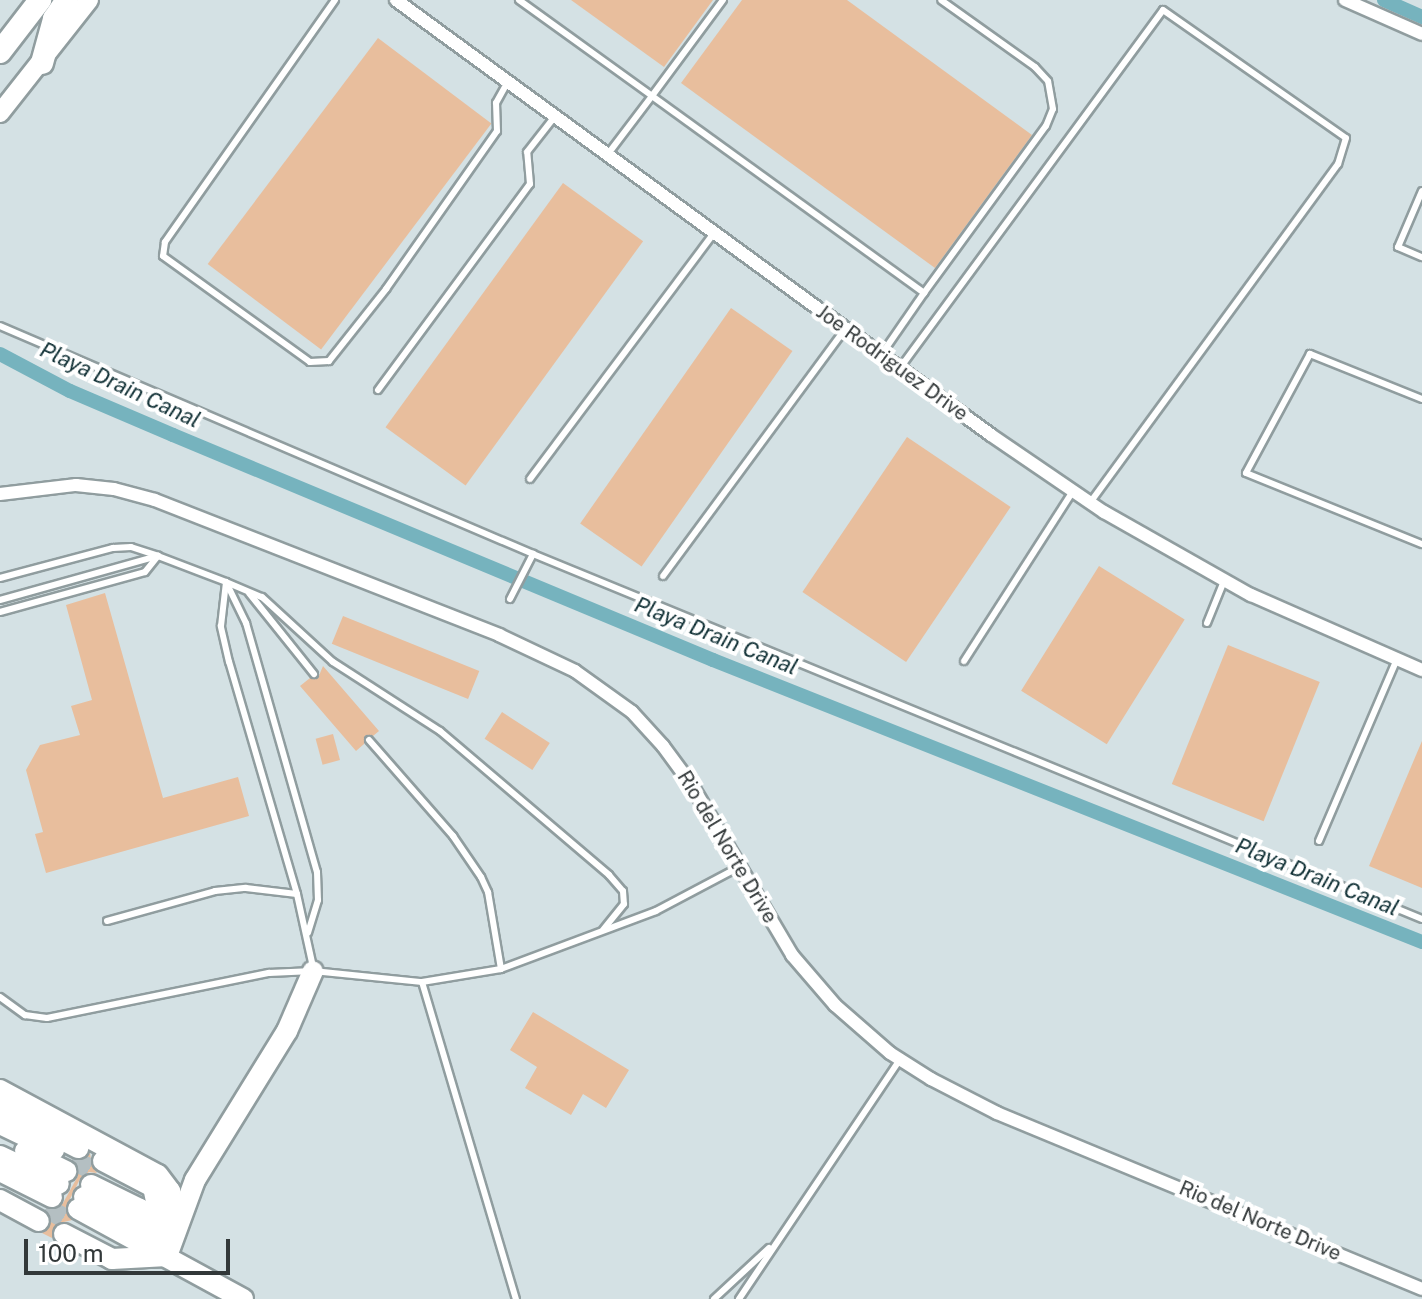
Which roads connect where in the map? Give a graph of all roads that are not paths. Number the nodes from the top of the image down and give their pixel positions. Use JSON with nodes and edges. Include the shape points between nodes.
{"nodes":[{"id":1,"x":40,"y":0,"type":"edge"},
{"id":2,"x":67,"y":0,"type":"edge"},
{"id":3,"x":89,"y":0,"type":"edge"},
{"id":4,"x":335,"y":0,"type":"edge"},
{"id":5,"x":396,"y":0,"type":"edge"},
{"id":6,"x":519,"y":0,"type":"edge"},
{"id":7,"x":723,"y":0,"type":"edge"},
{"id":8,"x":941,"y":0,"type":"edge"},
{"id":9,"x":1345,"y":0,"type":"edge"},
{"id":10,"x":1422,"y":34,"type":"edge"},
{"id":11,"x":0,"y":52,"type":"edge"},
{"id":12,"x":42,"y":63,"type":"junction"},
{"id":13,"x":508,"y":80,"type":"junction"},
{"id":14,"x":652,"y":96,"type":"junction"},
{"id":15,"x":0,"y":113,"type":"edge"},
{"id":16,"x":556,"y":115,"type":"junction"},
{"id":17,"x":608,"y":154,"type":"junction"},
{"id":18,"x":1422,"y":191,"type":"edge"},
{"id":19,"x":715,"y":232,"type":"junction"},
{"id":20,"x":1422,"y":257,"type":"edge"},
{"id":21,"x":924,"y":293,"type":"junction"},
{"id":22,"x":0,"y":326,"type":"edge"},
{"id":23,"x":846,"y":328,"type":"junction"},
{"id":24,"x":881,"y":355,"type":"junction"},
{"id":25,"x":900,"y":368,"type":"junction"},
{"id":26,"x":378,"y":390,"type":"dead end"},
{"id":27,"x":1422,"y":399,"type":"edge"},
{"id":28,"x":530,"y":479,"type":"dead end"},
{"id":29,"x":1073,"y":491,"type":"junction"},
{"id":30,"x":0,"y":494,"type":"edge"},
{"id":31,"x":1090,"y":503,"type":"junction"},
{"id":32,"x":1422,"y":544,"type":"edge"},
{"id":33,"x":533,"y":554,"type":"junction"},
{"id":34,"x":158,"y":556,"type":"junction"},
{"id":35,"x":663,"y":576,"type":"dead end"},
{"id":36,"x":0,"y":578,"type":"edge"},
{"id":37,"x":1224,"y":581,"type":"junction"},
{"id":38,"x":226,"y":582,"type":"junction"},
{"id":39,"x":247,"y":589,"type":"junction"},
{"id":40,"x":510,"y":599,"type":"dead end"},
{"id":41,"x":0,"y":600,"type":"edge"},
{"id":42,"x":0,"y":612,"type":"edge"},
{"id":43,"x":1207,"y":623,"type":"dead end"},
{"id":44,"x":1397,"y":659,"type":"junction"},
{"id":45,"x":964,"y":661,"type":"dead end"},
{"id":46,"x":1422,"y":670,"type":"edge"},
{"id":47,"x":314,"y":674,"type":"dead end"},
{"id":48,"x":369,"y":740,"type":"dead end"},
{"id":49,"x":1319,"y":841,"type":"dead end"},
{"id":50,"x":739,"y":867,"type":"junction"},
{"id":51,"x":297,"y":894,"type":"junction"},
{"id":52,"x":1422,"y":919,"type":"edge"},
{"id":53,"x":107,"y":921,"type":"dead end"},
{"id":54,"x":603,"y":930,"type":"junction"},
{"id":55,"x":308,"y":933,"type":"junction"},
{"id":56,"x":501,"y":969,"type":"junction"},
{"id":57,"x":313,"y":971,"type":"junction"},
{"id":58,"x":422,"y":982,"type":"junction"},
{"id":59,"x":0,"y":997,"type":"edge"},
{"id":60,"x":900,"y":1059,"type":"junction"},
{"id":61,"x":0,"y":1090,"type":"edge"},
{"id":62,"x":0,"y":1108,"type":"edge"},
{"id":63,"x":0,"y":1124,"type":"edge"},
{"id":64,"x":0,"y":1139,"type":"edge"},
{"id":65,"x":0,"y":1156,"type":"edge"},
{"id":66,"x":0,"y":1171,"type":"edge"},
{"id":67,"x":59,"y":1184,"type":"junction"},
{"id":68,"x":0,"y":1185,"type":"edge"},
{"id":69,"x":84,"y":1197,"type":"junction"},
{"id":70,"x":0,"y":1200,"type":"edge"},
{"id":71,"x":778,"y":1240,"type":"junction"},
{"id":72,"x":167,"y":1256,"type":"junction"},
{"id":73,"x":1422,"y":1289,"type":"edge"},
{"id":74,"x":243,"y":1299,"type":"edge"},
{"id":75,"x":516,"y":1299,"type":"edge"},
{"id":76,"x":714,"y":1299,"type":"edge"},
{"id":77,"x":739,"y":1299,"type":"edge"}],
"edges":[{"from":1,"to":11,"type":"highway"},
{"from":2,"to":12,"type":"highway","via":[[54,19]]},
{"from":3,"to":12,"type":"main road"},
{"from":4,"to":13,"type":"lane","via":[[165,242],[163,256],[310,362],[329,361],[497,131],[496,103]]},
{"from":5,"to":13,"type":"street","name":"Joe Rodriguez Drive"},
{"from":6,"to":14,"type":"lane"},
{"from":7,"to":14,"type":"lane"},
{"from":8,"to":21,"type":"lane","via":[[1035,67],[1048,81],[1053,109],[1046,126]]},
{"from":9,"to":10,"type":"street"},
{"from":12,"to":15,"type":"main road"},
{"from":13,"to":16,"type":"street","name":"Joe Rodriguez Drive"},
{"from":14,"to":17,"type":"lane"},
{"from":14,"to":21,"type":"lane"},
{"from":16,"to":17,"type":"street","name":"Joe Rodriguez Drive"},
{"from":16,"to":26,"type":"lane","via":[[527,152],[530,184]]},
{"from":17,"to":19,"type":"street","name":"Joe Rodriguez Drive"},
{"from":18,"to":20,"type":"lane","via":[[1398,247]]},
{"from":19,"to":23,"type":"street","name":"Joe Rodriguez Drive"},
{"from":19,"to":28,"type":"lane"},
{"from":21,"to":24,"type":"lane"},
{"from":22,"to":33,"type":"lane"},
{"from":23,"to":24,"type":"street","name":"Joe Rodriguez Drive"},
{"from":23,"to":35,"type":"lane"},
{"from":24,"to":25,"type":"street","name":"Joe Rodriguez Drive"},
{"from":25,"to":29,"type":"street","name":"Joe Rodriguez Drive"},
{"from":25,"to":31,"type":"lane","via":[[1163,10],[1346,138],[1338,164]]},
{"from":27,"to":32,"type":"lane","via":[[1310,354],[1246,473]]},
{"from":29,"to":31,"type":"street","name":"Joe Rodriguez Drive"},
{"from":29,"to":45,"type":"lane"},
{"from":30,"to":50,"type":"street","name":"Rio del Norte Drive","via":[[76,485],[132,493],[551,659],[596,684],[648,728],[677,763]]},
{"from":31,"to":37,"type":"street","name":"Joe Rodriguez Drive"},
{"from":33,"to":40,"type":"lane"},
{"from":33,"to":52,"type":"lane"},
{"from":34,"to":36,"type":"lane","via":[[131,547],[113,548]]},
{"from":34,"to":38,"type":"lane"},
{"from":34,"to":41,"type":"lane"},
{"from":34,"to":42,"type":"lane","via":[[145,572]]},
{"from":37,"to":43,"type":"lane"},
{"from":37,"to":44,"type":"street","name":"Joe Rodriguez Drive"},
{"from":38,"to":39,"type":"lane"},
{"from":38,"to":51,"type":"lane","via":[[221,626],[229,662]]},
{"from":38,"to":55,"type":"lane","via":[[246,623],[317,872],[318,900]]},
{"from":39,"to":47,"type":"lane"},
{"from":39,"to":54,"type":"lane","via":[[274,605],[342,669],[440,731],[618,884],[624,904]]},
{"from":44,"to":46,"type":"street","name":"Joe Rodriguez Drive"},
{"from":44,"to":49,"type":"lane"},
{"from":48,"to":56,"type":"lane","via":[[477,869],[488,892]]},
{"from":50,"to":54,"type":"lane","via":[[656,911]]},
{"from":50,"to":60,"type":"street","name":"Rio del Norte Drive","via":[[792,955],[863,1031]]},
{"from":51,"to":53,"type":"lane","via":[[246,888],[215,891]]},
{"from":51,"to":55,"type":"lane"},
{"from":54,"to":56,"type":"lane"},
{"from":55,"to":57,"type":"lane"},
{"from":56,"to":58,"type":"lane"},
{"from":57,"to":58,"type":"lane"},
{"from":57,"to":59,"type":"lane","via":[[237,978],[60,1017],[25,1015]]},
{"from":57,"to":72,"type":"main road","via":[[287,1031],[195,1180]]},
{"from":58,"to":75,"type":"lane"},
{"from":60,"to":71,"type":"lane"},
{"from":60,"to":73,"type":"street","name":"Rio del Norte Drive","via":[[997,1113]]},
{"from":61,"to":72,"type":"main road","via":[[158,1175],[170,1191]]},
{"from":62,"to":67,"type":"main road"},
{"from":63,"to":67,"type":"main road"},
{"from":64,"to":67,"type":"main road"},
{"from":65,"to":67,"type":"main road"},
{"from":66,"to":67,"type":"main road"},
{"from":67,"to":68,"type":"main road"},
{"from":67,"to":70,"type":"main road"},
{"from":69,"to":72,"type":"main road"},
{"from":69,"to":72,"type":"main road","via":[[140,1209]]},
{"from":69,"to":72,"type":"main road","via":[[112,1259]]},
{"from":71,"to":76,"type":"lane"},
{"from":71,"to":77,"type":"lane"},
{"from":72,"to":74,"type":"main road"}]}
